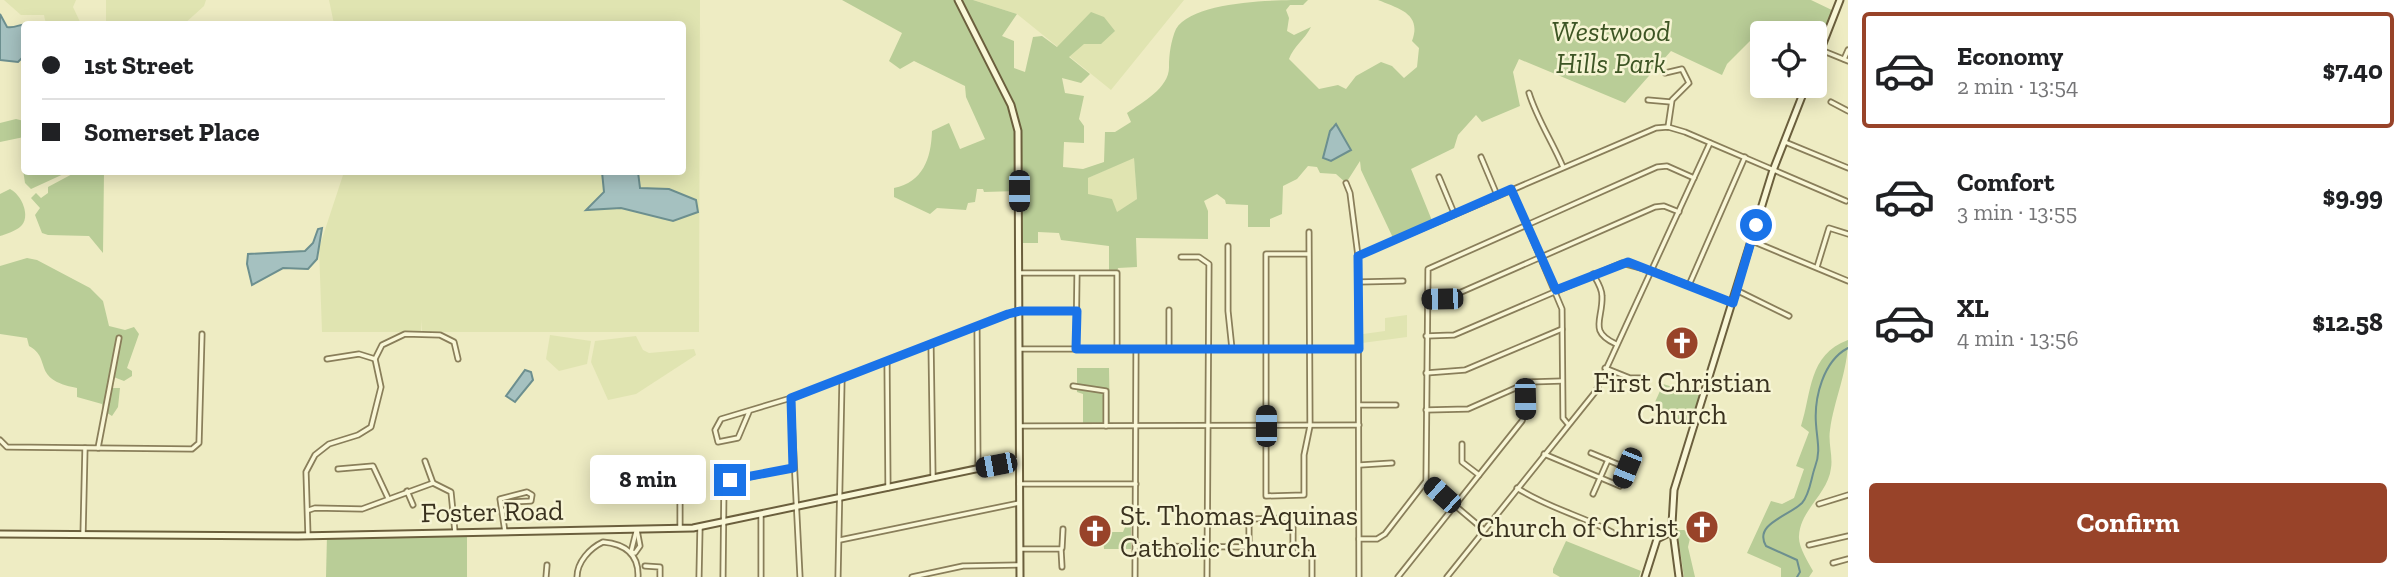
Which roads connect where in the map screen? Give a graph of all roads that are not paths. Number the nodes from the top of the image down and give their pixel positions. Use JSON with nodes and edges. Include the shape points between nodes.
{"nodes":[{"id":1,"x":958,"y":0,"type":"edge"},
{"id":2,"x":1840,"y":0,"type":"edge"},
{"id":3,"x":1827,"y":34,"type":"edge"},
{"id":4,"x":1848,"y":50,"type":"edge"},
{"id":5,"x":1827,"y":52,"type":"edge"},
{"id":6,"x":1846,"y":60,"type":"edge"},
{"id":7,"x":1665,"y":73,"type":"dead end"},
{"id":8,"x":1529,"y":93,"type":"dead end"},
{"id":9,"x":1801,"y":98,"type":"edge"},
{"id":10,"x":1648,"y":100,"type":"dead end"},
{"id":11,"x":1671,"y":102,"type":"junction"},
{"id":12,"x":1831,"y":102,"type":"dead end"},
{"id":13,"x":1848,"y":111,"type":"edge"},
{"id":14,"x":1668,"y":127,"type":"junction"},
{"id":15,"x":1783,"y":141,"type":"junction"},
{"id":16,"x":1710,"y":143,"type":"junction"},
{"id":17,"x":1745,"y":157,"type":"junction"},
{"id":18,"x":1481,"y":158,"type":"dead end"},
{"id":19,"x":1563,"y":167,"type":"junction"},
{"id":20,"x":1773,"y":168,"type":"junction"},
{"id":21,"x":1848,"y":168,"type":"edge"},
{"id":22,"x":1439,"y":177,"type":"dead end"},
{"id":23,"x":1694,"y":178,"type":"junction"},
{"id":24,"x":1346,"y":183,"type":"dead end"},
{"id":25,"x":1511,"y":189,"type":"junction"},
{"id":26,"x":1497,"y":195,"type":"junction"},
{"id":27,"x":1846,"y":201,"type":"dead end"},
{"id":28,"x":1679,"y":212,"type":"junction"},
{"id":29,"x":1454,"y":214,"type":"junction"},
{"id":30,"x":1527,"y":223,"type":"junction"},
{"id":31,"x":1309,"y":232,"type":"dead end"},
{"id":32,"x":1848,"y":234,"type":"edge"},
{"id":33,"x":1752,"y":240,"type":"junction"},
{"id":34,"x":1228,"y":246,"type":"dead end"},
{"id":35,"x":1308,"y":254,"type":"junction"},
{"id":36,"x":1358,"y":256,"type":"junction"},
{"id":37,"x":1181,"y":257,"type":"dead end"},
{"id":38,"x":1541,"y":257,"type":"junction"},
{"id":39,"x":1817,"y":267,"type":"junction"},
{"id":40,"x":1651,"y":271,"type":"junction"},
{"id":41,"x":1020,"y":274,"type":"junction"},
{"id":42,"x":1077,"y":274,"type":"junction"},
{"id":43,"x":1593,"y":274,"type":"junction"},
{"id":44,"x":1403,"y":281,"type":"dead end"},
{"id":45,"x":1848,"y":281,"type":"edge"},
{"id":46,"x":1358,"y":282,"type":"junction"},
{"id":47,"x":1689,"y":285,"type":"junction"},
{"id":48,"x":1556,"y":290,"type":"junction"},
{"id":49,"x":1736,"y":290,"type":"junction"},
{"id":50,"x":1425,"y":299,"type":"junction"},
{"id":51,"x":1732,"y":303,"type":"junction"},
{"id":52,"x":1169,"y":310,"type":"dead end"},
{"id":53,"x":1020,"y":311,"type":"junction"},
{"id":54,"x":1077,"y":311,"type":"junction"},
{"id":55,"x":1789,"y":316,"type":"dead end"},
{"id":56,"x":977,"y":327,"type":"junction"},
{"id":57,"x":1563,"y":328,"type":"junction"},
{"id":58,"x":202,"y":334,"type":"dead end"},
{"id":59,"x":1426,"y":336,"type":"junction"},
{"id":60,"x":119,"y":338,"type":"dead end"},
{"id":61,"x":932,"y":344,"type":"junction"},
{"id":62,"x":1616,"y":344,"type":"junction"},
{"id":63,"x":1020,"y":349,"type":"junction"},
{"id":64,"x":1076,"y":349,"type":"junction"},
{"id":65,"x":1117,"y":349,"type":"junction"},
{"id":66,"x":1169,"y":349,"type":"junction"},
{"id":67,"x":1208,"y":349,"type":"junction"},
{"id":68,"x":1232,"y":349,"type":"junction"},
{"id":69,"x":1266,"y":349,"type":"junction"},
{"id":70,"x":1359,"y":349,"type":"junction"},
{"id":71,"x":1136,"y":350,"type":"junction"},
{"id":72,"x":1308,"y":350,"type":"junction"},
{"id":73,"x":327,"y":359,"type":"dead end"},
{"id":74,"x":375,"y":359,"type":"junction"},
{"id":75,"x":458,"y":359,"type":"dead end"},
{"id":76,"x":887,"y":361,"type":"junction"},
{"id":77,"x":1605,"y":368,"type":"junction"},
{"id":78,"x":1426,"y":373,"type":"junction"},
{"id":79,"x":1644,"y":378,"type":"dead end"},
{"id":80,"x":842,"y":379,"type":"junction"},
{"id":81,"x":1562,"y":381,"type":"junction"},
{"id":82,"x":1525,"y":384,"type":"junction"},
{"id":83,"x":1073,"y":386,"type":"dead end"},
{"id":84,"x":791,"y":398,"type":"junction"},
{"id":85,"x":1359,"y":405,"type":"junction"},
{"id":86,"x":1396,"y":405,"type":"dead end"},
{"id":87,"x":1426,"y":410,"type":"junction"},
{"id":88,"x":749,"y":412,"type":"junction"},
{"id":89,"x":1568,"y":424,"type":"junction"},
{"id":90,"x":1359,"y":425,"type":"junction"},
{"id":91,"x":1020,"y":426,"type":"junction"},
{"id":92,"x":1106,"y":426,"type":"junction"},
{"id":93,"x":1136,"y":426,"type":"junction"},
{"id":94,"x":1208,"y":426,"type":"junction"},
{"id":95,"x":1266,"y":426,"type":"junction"},
{"id":96,"x":1310,"y":426,"type":"junction"},
{"id":97,"x":0,"y":440,"type":"edge"},
{"id":98,"x":1462,"y":444,"type":"dead end"},
{"id":99,"x":85,"y":448,"type":"junction"},
{"id":100,"x":98,"y":448,"type":"junction"},
{"id":101,"x":1591,"y":453,"type":"dead end"},
{"id":102,"x":1544,"y":454,"type":"junction"},
{"id":103,"x":680,"y":460,"type":"dead end"},
{"id":104,"x":1019,"y":460,"type":"junction"},
{"id":105,"x":1608,"y":460,"type":"junction"},
{"id":106,"x":425,"y":461,"type":"dead end"},
{"id":107,"x":1392,"y":463,"type":"dead end"},
{"id":108,"x":1359,"y":464,"type":"junction"},
{"id":109,"x":793,"y":468,"type":"junction"},
{"id":110,"x":978,"y":468,"type":"junction"},
{"id":111,"x":338,"y":469,"type":"dead end"},
{"id":112,"x":1479,"y":475,"type":"junction"},
{"id":113,"x":933,"y":478,"type":"junction"},
{"id":114,"x":1600,"y":478,"type":"junction"},
{"id":115,"x":659,"y":479,"type":"dead end"},
{"id":116,"x":679,"y":480,"type":"junction"},
{"id":117,"x":1426,"y":481,"type":"junction"},
{"id":118,"x":433,"y":483,"type":"junction"},
{"id":119,"x":1019,"y":484,"type":"junction"},
{"id":120,"x":1136,"y":484,"type":"junction"},
{"id":121,"x":888,"y":488,"type":"junction"},
{"id":122,"x":1517,"y":488,"type":"junction"},
{"id":123,"x":407,"y":491,"type":"junction"},
{"id":124,"x":1593,"y":494,"type":"dead end"},
{"id":125,"x":1848,"y":495,"type":"edge"},
{"id":126,"x":842,"y":497,"type":"junction"},
{"id":127,"x":388,"y":498,"type":"junction"},
{"id":128,"x":1019,"y":503,"type":"junction"},
{"id":129,"x":1819,"y":504,"type":"dead end"},
{"id":130,"x":413,"y":505,"type":"dead end"},
{"id":131,"x":1454,"y":506,"type":"junction"},
{"id":132,"x":795,"y":507,"type":"junction"},
{"id":133,"x":309,"y":510,"type":"junction"},
{"id":134,"x":504,"y":511,"type":"junction"},
{"id":135,"x":761,"y":515,"type":"junction"},
{"id":136,"x":723,"y":523,"type":"junction"},
{"id":137,"x":699,"y":527,"type":"junction"},
{"id":138,"x":680,"y":528,"type":"junction"},
{"id":139,"x":1063,"y":529,"type":"dead end"},
{"id":140,"x":637,"y":530,"type":"junction"},
{"id":141,"x":1484,"y":530,"type":"junction"},
{"id":142,"x":1673,"y":531,"type":"junction"},
{"id":143,"x":455,"y":532,"type":"junction"},
{"id":144,"x":505,"y":532,"type":"junction"},
{"id":145,"x":1612,"y":532,"type":"dead end"},
{"id":146,"x":0,"y":534,"type":"edge"},
{"id":147,"x":83,"y":535,"type":"junction"},
{"id":148,"x":308,"y":536,"type":"junction"},
{"id":149,"x":1848,"y":536,"type":"edge"},
{"id":150,"x":1359,"y":539,"type":"junction"},
{"id":151,"x":841,"y":540,"type":"junction"},
{"id":152,"x":1809,"y":545,"type":"dead end"},
{"id":153,"x":1136,"y":546,"type":"junction"},
{"id":154,"x":1208,"y":547,"type":"junction"},
{"id":155,"x":1020,"y":549,"type":"junction"},
{"id":156,"x":1061,"y":549,"type":"junction"},
{"id":157,"x":631,"y":552,"type":"junction"},
{"id":158,"x":1848,"y":559,"type":"edge"},
{"id":159,"x":1833,"y":562,"type":"dead end"},
{"id":160,"x":547,"y":565,"type":"dead end"},
{"id":161,"x":1020,"y":565,"type":"junction"},
{"id":162,"x":645,"y":566,"type":"dead end"},
{"id":163,"x":1062,"y":567,"type":"dead end"},
{"id":164,"x":942,"y":570,"type":"junction"},
{"id":165,"x":546,"y":577,"type":"edge"},
{"id":166,"x":577,"y":577,"type":"edge"},
{"id":167,"x":638,"y":577,"type":"edge"},
{"id":168,"x":660,"y":577,"type":"edge"},
{"id":169,"x":699,"y":577,"type":"edge"},
{"id":170,"x":723,"y":577,"type":"edge"},
{"id":171,"x":761,"y":577,"type":"edge"},
{"id":172,"x":800,"y":577,"type":"edge"},
{"id":173,"x":838,"y":577,"type":"edge"},
{"id":174,"x":912,"y":577,"type":"edge"},
{"id":175,"x":943,"y":577,"type":"edge"},
{"id":176,"x":1020,"y":577,"type":"edge"},
{"id":177,"x":1135,"y":577,"type":"edge"},
{"id":178,"x":1208,"y":577,"type":"edge"},
{"id":179,"x":1312,"y":577,"type":"edge"},
{"id":180,"x":1359,"y":577,"type":"edge"},
{"id":181,"x":1398,"y":577,"type":"edge"},
{"id":182,"x":1447,"y":577,"type":"edge"},
{"id":183,"x":1644,"y":577,"type":"edge"},
{"id":184,"x":1679,"y":577,"type":"edge"}],
"edges":[{"from":1,"to":41,"type":"main road","via":[[1011,105],[1018,131]]},
{"from":2,"to":3,"type":"main road"},
{"from":4,"to":6,"type":"street"},
{"from":5,"to":6,"type":"street"},
{"from":7,"to":11,"type":"street","via":[[1682,69],[1689,83]]},
{"from":8,"to":19,"type":"street","via":[[1536,117],[1546,128]]},
{"from":9,"to":15,"type":"main road"},
{"from":10,"to":11,"type":"street"},
{"from":11,"to":14,"type":"street"},
{"from":12,"to":13,"type":"street"},
{"from":14,"to":16,"type":"street"},
{"from":14,"to":19,"type":"street","via":[[1645,131]]},
{"from":15,"to":20,"type":"main road"},
{"from":15,"to":21,"type":"street"},
{"from":16,"to":17,"type":"street"},
{"from":16,"to":23,"type":"street"},
{"from":17,"to":20,"type":"street"},
{"from":17,"to":47,"type":"street"},
{"from":18,"to":26,"type":"street"},
{"from":19,"to":25,"type":"street"},
{"from":20,"to":27,"type":"street"},
{"from":20,"to":33,"type":"main road"},
{"from":22,"to":29,"type":"street"},
{"from":23,"to":28,"type":"street"},
{"from":23,"to":30,"type":"street","via":[[1667,166],[1657,167]]},
{"from":24,"to":36,"type":"street"},
{"from":25,"to":26,"type":"street"},
{"from":25,"to":30,"type":"street"},
{"from":26,"to":29,"type":"street"},
{"from":28,"to":38,"type":"street","via":[[1655,207]]},
{"from":28,"to":40,"type":"street"},
{"from":29,"to":36,"type":"street"},
{"from":30,"to":38,"type":"street"},
{"from":30,"to":50,"type":"street","via":[[1430,266]]},
{"from":31,"to":35,"type":"street"},
{"from":32,"to":39,"type":"street","via":[[1829,228]]},
{"from":33,"to":39,"type":"street"},
{"from":33,"to":49,"type":"main road"},
{"from":34,"to":68,"type":"street"},
{"from":35,"to":69,"type":"street","via":[[1266,254]]},
{"from":35,"to":72,"type":"street"},
{"from":36,"to":46,"type":"street"},
{"from":37,"to":67,"type":"street","via":[[1193,255],[1208,261]]},
{"from":38,"to":48,"type":"street"},
{"from":38,"to":50,"type":"street","via":[[1450,297]]},
{"from":39,"to":45,"type":"street"},
{"from":40,"to":43,"type":"street","via":[[1628,262]]},
{"from":40,"to":47,"type":"street"},
{"from":40,"to":62,"type":"street"},
{"from":41,"to":42,"type":"street"},
{"from":41,"to":53,"type":"main road"},
{"from":42,"to":54,"type":"street"},
{"from":42,"to":65,"type":"street","via":[[1117,273]]},
{"from":43,"to":48,"type":"street"},
{"from":43,"to":62,"type":"street","via":[[1602,295],[1599,330]]},
{"from":44,"to":46,"type":"street"},
{"from":46,"to":70,"type":"street"},
{"from":47,"to":51,"type":"street"},
{"from":48,"to":57,"type":"street"},
{"from":48,"to":59,"type":"street","via":[[1454,335]]},
{"from":49,"to":51,"type":"main road"},
{"from":49,"to":55,"type":"street"},
{"from":50,"to":59,"type":"street"},
{"from":51,"to":142,"type":"main road","via":[[1674,490]]},
{"from":52,"to":66,"type":"street"},
{"from":53,"to":54,"type":"street"},
{"from":53,"to":56,"type":"street"},
{"from":53,"to":63,"type":"main road"},
{"from":54,"to":64,"type":"street"},
{"from":56,"to":61,"type":"street"},
{"from":56,"to":110,"type":"street"},
{"from":57,"to":78,"type":"street","via":[[1465,370]]},
{"from":57,"to":81,"type":"street"},
{"from":58,"to":100,"type":"street","via":[[196,447]]},
{"from":59,"to":78,"type":"street"},
{"from":60,"to":100,"type":"street"},
{"from":61,"to":76,"type":"street"},
{"from":61,"to":113,"type":"street"},
{"from":62,"to":77,"type":"street"},
{"from":63,"to":64,"type":"street"},
{"from":63,"to":91,"type":"main road"},
{"from":64,"to":65,"type":"street"},
{"from":65,"to":71,"type":"street"},
{"from":66,"to":67,"type":"street"},
{"from":66,"to":71,"type":"street"},
{"from":67,"to":68,"type":"street"},
{"from":67,"to":94,"type":"street"},
{"from":68,"to":69,"type":"street"},
{"from":69,"to":72,"type":"street"},
{"from":69,"to":95,"type":"street"},
{"from":70,"to":72,"type":"street"},
{"from":70,"to":85,"type":"street"},
{"from":71,"to":93,"type":"street"},
{"from":72,"to":96,"type":"street"},
{"from":73,"to":74,"type":"street","via":[[359,354]]},
{"from":74,"to":75,"type":"street","via":[[386,341],[405,334],[449,338]]},
{"from":74,"to":133,"type":"street","via":[[382,387],[374,422],[365,432],[329,444],[315,455],[306,472]]},
{"from":76,"to":80,"type":"street"},
{"from":76,"to":121,"type":"street"},
{"from":77,"to":79,"type":"street"},
{"from":77,"to":89,"type":"street","via":[[1596,390]]},
{"from":78,"to":87,"type":"street"},
{"from":80,"to":84,"type":"street"},
{"from":80,"to":126,"type":"street"},
{"from":81,"to":82,"type":"street"},
{"from":81,"to":89,"type":"street","via":[[1563,418]]},
{"from":82,"to":87,"type":"street","via":[[1468,409]]},
{"from":82,"to":112,"type":"street","via":[[1522,421]]},
{"from":83,"to":92,"type":"street","via":[[1106,391]]},
{"from":84,"to":88,"type":"street"},
{"from":84,"to":109,"type":"street"},
{"from":85,"to":86,"type":"street"},
{"from":85,"to":90,"type":"street"},
{"from":87,"to":117,"type":"street"},
{"from":88,"to":88,"type":"street","via":[[743,410],[716,423],[718,442],[738,438]]},
{"from":89,"to":102,"type":"street"},
{"from":90,"to":96,"type":"street"},
{"from":90,"to":108,"type":"street"},
{"from":91,"to":92,"type":"street"},
{"from":91,"to":104,"type":"main road"},
{"from":92,"to":93,"type":"street"},
{"from":93,"to":94,"type":"street"},
{"from":93,"to":120,"type":"street"},
{"from":94,"to":95,"type":"street"},
{"from":94,"to":154,"type":"street"},
{"from":95,"to":96,"type":"street"},
{"from":95,"to":96,"type":"street","via":[[1266,496],[1304,495]]},
{"from":97,"to":99,"type":"street","via":[[7,447]]},
{"from":98,"to":112,"type":"street","via":[[1462,462]]},
{"from":99,"to":100,"type":"street"},
{"from":99,"to":147,"type":"street"},
{"from":101,"to":105,"type":"street"},
{"from":102,"to":114,"type":"street"},
{"from":102,"to":122,"type":"street"},
{"from":103,"to":116,"type":"street"},
{"from":104,"to":110,"type":"main road","name":"Foster Road"},
{"from":104,"to":119,"type":"main road"},
{"from":105,"to":114,"type":"street"},
{"from":105,"to":114,"type":"street","via":[[1627,468],[1620,486]]},
{"from":106,"to":118,"type":"street"},
{"from":107,"to":108,"type":"street"},
{"from":108,"to":150,"type":"street"},
{"from":109,"to":132,"type":"street"},
{"from":109,"to":136,"type":"street","via":[[724,482]]},
{"from":110,"to":113,"type":"main road","name":"Foster Road"},
{"from":111,"to":127,"type":"street","via":[[373,466]]},
{"from":112,"to":131,"type":"street"},
{"from":113,"to":121,"type":"main road","name":"Foster Road"},
{"from":114,"to":124,"type":"street"},
{"from":115,"to":116,"type":"street"},
{"from":116,"to":138,"type":"street"},
{"from":117,"to":131,"type":"street"},
{"from":117,"to":150,"type":"street","via":[[1385,534]]},
{"from":118,"to":123,"type":"street"},
{"from":118,"to":143,"type":"street","via":[[452,492]]},
{"from":119,"to":120,"type":"street"},
{"from":119,"to":128,"type":"main road"},
{"from":120,"to":153,"type":"street"},
{"from":121,"to":126,"type":"main road","name":"Foster Road"},
{"from":122,"to":141,"type":"street"},
{"from":122,"to":145,"type":"street","via":[[1545,506]]},
{"from":123,"to":127,"type":"street"},
{"from":123,"to":130,"type":"street"},
{"from":125,"to":129,"type":"street"},
{"from":126,"to":132,"type":"main road","name":"Foster Road"},
{"from":126,"to":151,"type":"street"},
{"from":127,"to":133,"type":"street","via":[[362,509]]},
{"from":128,"to":151,"type":"street"},
{"from":128,"to":155,"type":"main road"},
{"from":131,"to":141,"type":"street"},
{"from":131,"to":181,"type":"street"},
{"from":132,"to":135,"type":"main road","name":"Foster Road"},
{"from":132,"to":172,"type":"street"},
{"from":133,"to":148,"type":"street"},
{"from":134,"to":134,"type":"street","via":[[511,502],[531,501],[532,495],[502,497],[499,502]]},
{"from":134,"to":144,"type":"street"},
{"from":135,"to":136,"type":"main road","name":"Foster Road"},
{"from":135,"to":171,"type":"street"},
{"from":136,"to":137,"type":"main road","name":"Foster Road"},
{"from":136,"to":170,"type":"street"},
{"from":137,"to":138,"type":"main road","name":"Foster Road"},
{"from":137,"to":169,"type":"street"},
{"from":138,"to":140,"type":"main road","name":"Foster Road"},
{"from":139,"to":156,"type":"street"},
{"from":140,"to":144,"type":"main road","name":"Foster Road"},
{"from":140,"to":157,"type":"street"},
{"from":141,"to":182,"type":"street"},
{"from":142,"to":183,"type":"main road","via":[[1657,539]]},
{"from":142,"to":184,"type":"main road"},
{"from":143,"to":144,"type":"main road","name":"Foster Road"},
{"from":143,"to":148,"type":"main road","name":"Foster Road"},
{"from":146,"to":147,"type":"main road","name":"Foster Road"},
{"from":147,"to":148,"type":"main road","name":"Foster Road"},
{"from":149,"to":152,"type":"street"},
{"from":150,"to":180,"type":"street"},
{"from":151,"to":173,"type":"street"},
{"from":153,"to":154,"type":"street"},
{"from":153,"to":177,"type":"street"},
{"from":154,"to":178,"type":"street"},
{"from":154,"to":179,"type":"street","via":[[1249,547],[1249,519],[1293,518],[1293,553],[1312,553]]},
{"from":155,"to":156,"type":"street"},
{"from":155,"to":161,"type":"main road"},
{"from":156,"to":163,"type":"street"},
{"from":157,"to":166,"type":"street","via":[[601,543],[578,566]]},
{"from":157,"to":167,"type":"street"},
{"from":158,"to":159,"type":"street"},
{"from":160,"to":165,"type":"street"},
{"from":161,"to":164,"type":"street"},
{"from":161,"to":176,"type":"main road"},
{"from":162,"to":168,"type":"street","via":[[660,567]]},
{"from":164,"to":174,"type":"street"},
{"from":164,"to":175,"type":"street"}]}
